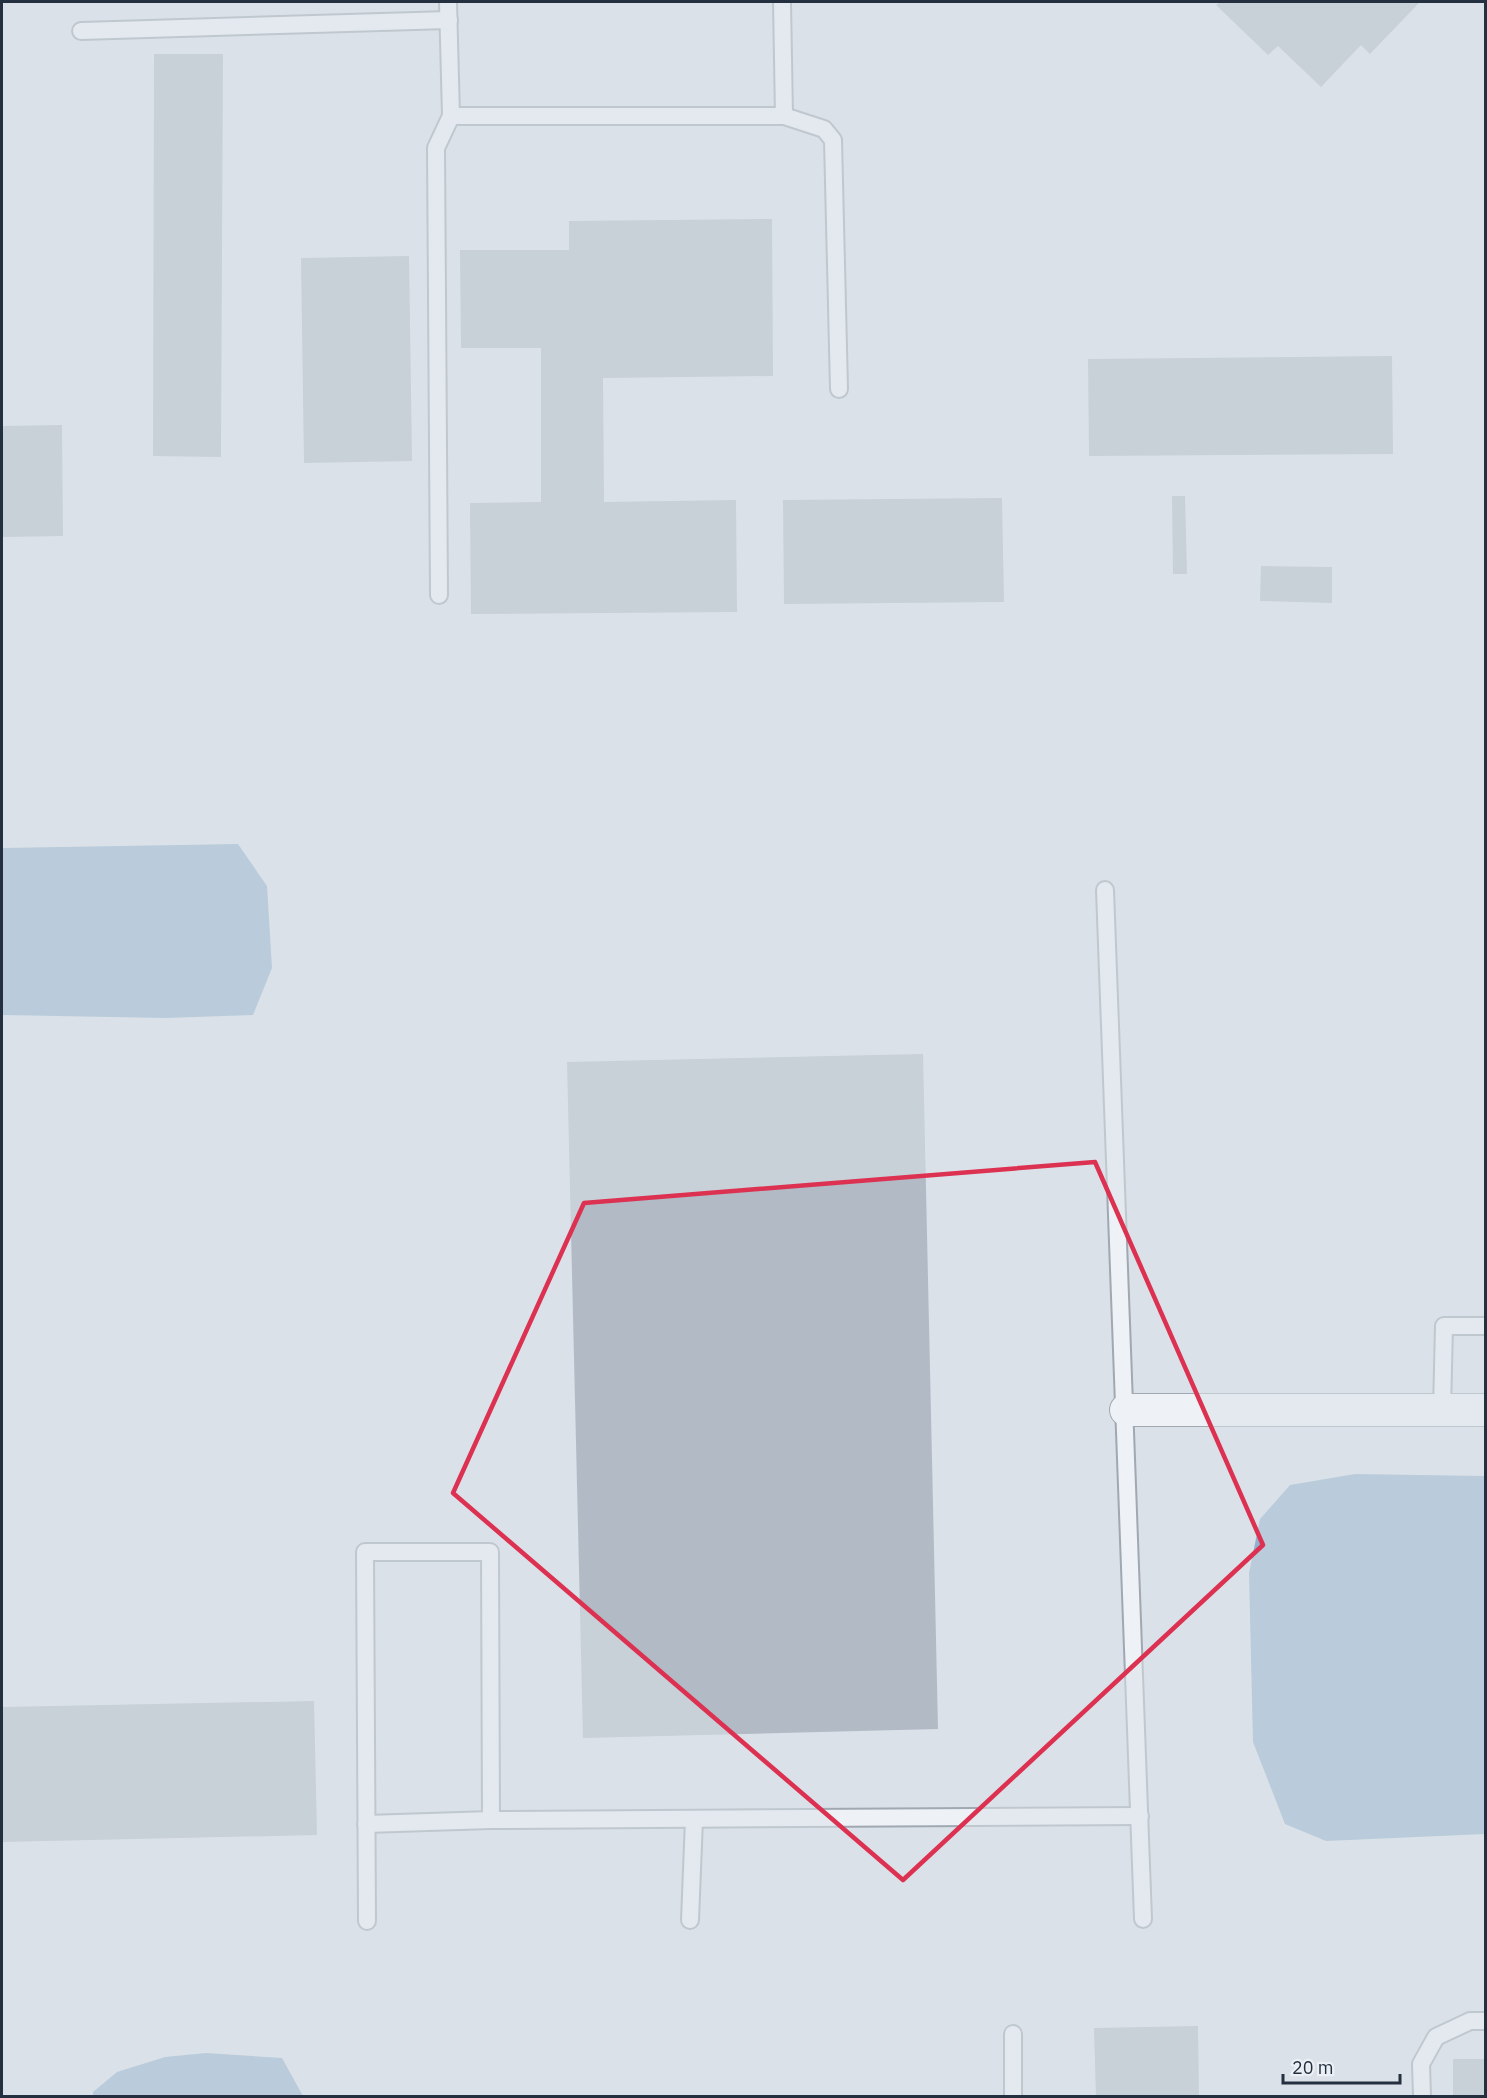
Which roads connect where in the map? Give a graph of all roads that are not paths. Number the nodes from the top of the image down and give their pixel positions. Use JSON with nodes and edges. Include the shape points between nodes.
{"nodes":[{"id":1,"x":448,"y":2,"type":"edge"},
{"id":2,"x":782,"y":2,"type":"edge"},
{"id":3,"x":448,"y":20,"type":"junction"},
{"id":4,"x":81,"y":32,"type":"dead end"},
{"id":5,"x":451,"y":116,"type":"junction"},
{"id":6,"x":784,"y":116,"type":"junction"},
{"id":7,"x":839,"y":389,"type":"dead end"},
{"id":8,"x":439,"y":595,"type":"dead end"},
{"id":9,"x":1105,"y":890,"type":"dead end"},
{"id":10,"x":1485,"y":1326,"type":"edge"},
{"id":11,"x":1126,"y":1410,"type":"junction"},
{"id":12,"x":1442,"y":1410,"type":"junction"},
{"id":13,"x":1485,"y":1410,"type":"edge"},
{"id":14,"x":1140,"y":1816,"type":"junction"},
{"id":15,"x":694,"y":1819,"type":"junction"},
{"id":16,"x":491,"y":1820,"type":"junction"},
{"id":17,"x":366,"y":1824,"type":"junction"},
{"id":18,"x":1143,"y":1919,"type":"dead end"},
{"id":19,"x":690,"y":1920,"type":"dead end"},
{"id":20,"x":367,"y":1921,"type":"dead end"},
{"id":21,"x":1485,"y":2021,"type":"edge"},
{"id":22,"x":1013,"y":2034,"type":"dead end"},
{"id":23,"x":1013,"y":2097,"type":"edge"},
{"id":24,"x":1422,"y":2097,"type":"edge"}],
"edges":[{"from":1,"to":3,"type":"lane"},
{"from":2,"to":6,"type":"lane"},
{"from":3,"to":4,"type":"lane"},
{"from":3,"to":5,"type":"lane"},
{"from":5,"to":6,"type":"lane"},
{"from":5,"to":8,"type":"lane","via":[[436,148]]},
{"from":6,"to":7,"type":"lane","via":[[824,129],[833,140]]},
{"from":9,"to":11,"type":"lane"},
{"from":10,"to":12,"type":"lane","via":[[1444,1326]]},
{"from":11,"to":12,"type":"street"},
{"from":11,"to":14,"type":"lane"},
{"from":12,"to":13,"type":"street"},
{"from":14,"to":15,"type":"lane"},
{"from":14,"to":18,"type":"lane"},
{"from":15,"to":16,"type":"lane"},
{"from":15,"to":19,"type":"lane"},
{"from":16,"to":17,"type":"lane"},
{"from":16,"to":17,"type":"lane","via":[[490,1552],[364,1552]]},
{"from":17,"to":20,"type":"lane"},
{"from":21,"to":24,"type":"lane","via":[[1470,2021],[1436,2037],[1421,2064]]},
{"from":22,"to":23,"type":"lane"}]}
